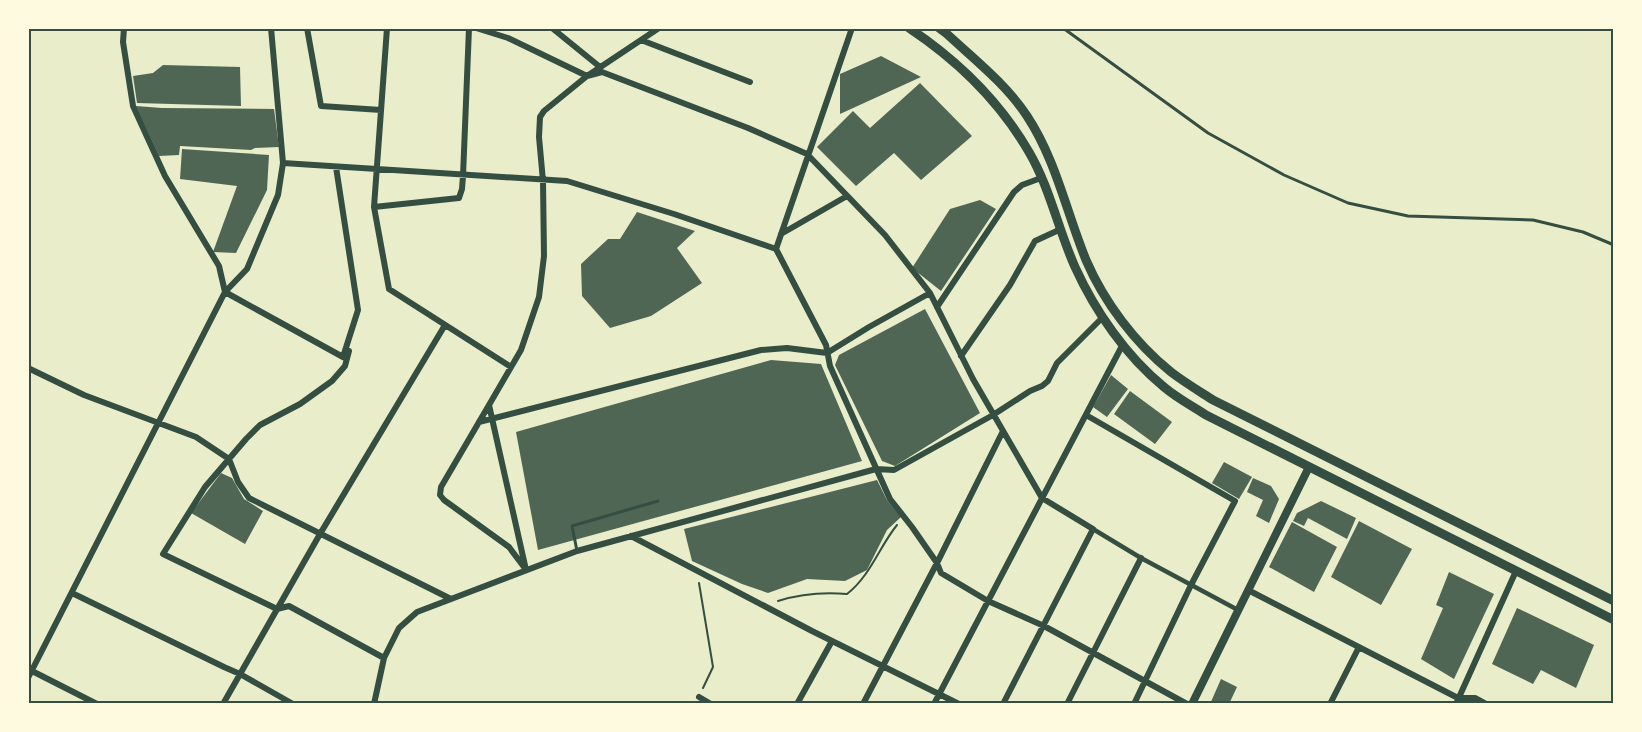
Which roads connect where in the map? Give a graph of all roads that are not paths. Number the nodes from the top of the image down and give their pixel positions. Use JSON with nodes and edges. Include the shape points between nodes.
{"nodes":[{"id":1,"x":124,"y":28,"type":"edge"},
{"id":2,"x":271,"y":28,"type":"edge"},
{"id":3,"x":307,"y":28,"type":"edge"},
{"id":4,"x":387,"y":28,"type":"edge"},
{"id":5,"x":469,"y":28,"type":"edge"},
{"id":6,"x":476,"y":28,"type":"edge"},
{"id":7,"x":552,"y":28,"type":"edge"},
{"id":8,"x":659,"y":28,"type":"edge"},
{"id":9,"x":852,"y":28,"type":"edge"},
{"id":10,"x":909,"y":28,"type":"edge"},
{"id":11,"x":939,"y":28,"type":"edge"},
{"id":12,"x":1063,"y":28,"type":"edge"},
{"id":13,"x":641,"y":40,"type":"junction"},
{"id":14,"x":600,"y":67,"type":"junction"},
{"id":15,"x":587,"y":76,"type":"junction"},
{"id":16,"x":750,"y":82,"type":"dead end"},
{"id":17,"x":381,"y":110,"type":"junction"},
{"id":18,"x":807,"y":154,"type":"junction"},
{"id":19,"x":283,"y":163,"type":"junction"},
{"id":20,"x":336,"y":167,"type":"junction"},
{"id":21,"x":377,"y":170,"type":"junction"},
{"id":22,"x":463,"y":176,"type":"junction"},
{"id":23,"x":1041,"y":178,"type":"junction"},
{"id":24,"x":543,"y":181,"type":"junction"},
{"id":25,"x":847,"y":196,"type":"junction"},
{"id":26,"x":374,"y":207,"type":"junction"},
{"id":27,"x":1062,"y":229,"type":"junction"},
{"id":28,"x":781,"y":234,"type":"junction"},
{"id":29,"x":1614,"y":245,"type":"edge"},
{"id":30,"x":776,"y":249,"type":"junction"},
{"id":31,"x":225,"y":292,"type":"junction"},
{"id":32,"x":930,"y":293,"type":"junction"},
{"id":33,"x":937,"y":307,"type":"junction"},
{"id":34,"x":358,"y":310,"type":"junction"},
{"id":35,"x":1103,"y":317,"type":"junction"},
{"id":36,"x":445,"y":325,"type":"junction"},
{"id":37,"x":1123,"y":344,"type":"junction"},
{"id":38,"x":827,"y":353,"type":"junction"},
{"id":39,"x":961,"y":356,"type":"junction"},
{"id":40,"x":28,"y":368,"type":"edge"},
{"id":41,"x":511,"y":368,"type":"junction"},
{"id":42,"x":489,"y":405,"type":"junction"},
{"id":43,"x":993,"y":415,"type":"junction"},
{"id":44,"x":1086,"y":415,"type":"junction"},
{"id":45,"x":492,"y":418,"type":"junction"},
{"id":46,"x":479,"y":422,"type":"junction"},
{"id":47,"x":159,"y":423,"type":"junction"},
{"id":48,"x":1003,"y":431,"type":"junction"},
{"id":49,"x":229,"y":459,"type":"junction"},
{"id":50,"x":1309,"y":467,"type":"junction"},
{"id":51,"x":876,"y":469,"type":"junction"},
{"id":52,"x":1042,"y":498,"type":"junction"},
{"id":53,"x":658,"y":501,"type":"dead end"},
{"id":54,"x":1094,"y":529,"type":"junction"},
{"id":55,"x":320,"y":534,"type":"junction"},
{"id":56,"x":630,"y":536,"type":"junction"},
{"id":57,"x":577,"y":551,"type":"junction"},
{"id":58,"x":1141,"y":558,"type":"junction"},
{"id":59,"x":936,"y":563,"type":"junction"},
{"id":60,"x":526,"y":570,"type":"junction"},
{"id":61,"x":1516,"y":571,"type":"junction"},
{"id":62,"x":1191,"y":585,"type":"junction"},
{"id":63,"x":1248,"y":590,"type":"junction"},
{"id":64,"x":72,"y":593,"type":"junction"},
{"id":65,"x":451,"y":599,"type":"junction"},
{"id":66,"x":988,"y":601,"type":"junction"},
{"id":67,"x":1614,"y":601,"type":"edge"},
{"id":68,"x":277,"y":609,"type":"junction"},
{"id":69,"x":1238,"y":610,"type":"junction"},
{"id":70,"x":1614,"y":620,"type":"edge"},
{"id":71,"x":1044,"y":626,"type":"junction"},
{"id":72,"x":832,"y":640,"type":"junction"},
{"id":73,"x":1359,"y":647,"type":"junction"},
{"id":74,"x":1094,"y":653,"type":"junction"},
{"id":75,"x":384,"y":658,"type":"junction"},
{"id":76,"x":883,"y":665,"type":"junction"},
{"id":77,"x":30,"y":673,"type":"edge"},
{"id":78,"x":240,"y":674,"type":"junction"},
{"id":79,"x":1146,"y":681,"type":"junction"},
{"id":80,"x":940,"y":693,"type":"junction"},
{"id":81,"x":699,"y":697,"type":"road end"},
{"id":82,"x":1457,"y":701,"type":"edge"},
{"id":83,"x":97,"y":704,"type":"edge"},
{"id":84,"x":223,"y":704,"type":"edge"},
{"id":85,"x":293,"y":704,"type":"edge"},
{"id":86,"x":374,"y":704,"type":"edge"},
{"id":87,"x":711,"y":704,"type":"edge"},
{"id":88,"x":796,"y":704,"type":"edge"},
{"id":89,"x":863,"y":704,"type":"edge"},
{"id":90,"x":934,"y":704,"type":"edge"},
{"id":91,"x":959,"y":704,"type":"edge"},
{"id":92,"x":1003,"y":704,"type":"edge"},
{"id":93,"x":1067,"y":704,"type":"edge"},
{"id":94,"x":1134,"y":704,"type":"edge"},
{"id":95,"x":1187,"y":704,"type":"edge"},
{"id":96,"x":1192,"y":704,"type":"edge"},
{"id":97,"x":1330,"y":704,"type":"edge"},
{"id":98,"x":1486,"y":704,"type":"edge"}],
"edges":[{"from":1,"to":31,"type":"street","via":[[134,106],[165,176],[219,266]]},
{"from":2,"to":19,"type":"street"},
{"from":3,"to":17,"type":"street","via":[[321,106]]},
{"from":4,"to":17,"type":"street"},
{"from":5,"to":22,"type":"street"},
{"from":6,"to":15,"type":"street","via":[[508,38]]},
{"from":7,"to":14,"type":"street"},
{"from":8,"to":13,"type":"street"},
{"from":9,"to":18,"type":"street"},
{"from":10,"to":23,"type":"main road","via":[[935,46],[988,95],[1030,153]]},
{"from":11,"to":67,"type":"main road","via":[[1000,84],[1026,115],[1055,170],[1086,260],[1099,285],[1132,333],[1161,363],[1213,400]]},
{"from":12,"to":29,"type":"lane","via":[[1208,133],[1284,175],[1348,203],[1408,216],[1533,220],[1583,232]]},
{"from":13,"to":14,"type":"street"},
{"from":13,"to":16,"type":"street"},
{"from":14,"to":15,"type":"street"},
{"from":15,"to":18,"type":"street","via":[[602,72]]},
{"from":15,"to":24,"type":"street","via":[[540,117]]},
{"from":17,"to":21,"type":"street"},
{"from":18,"to":25,"type":"street"},
{"from":18,"to":28,"type":"street"},
{"from":19,"to":20,"type":"street"},
{"from":19,"to":31,"type":"street","via":[[278,195],[247,269]]},
{"from":20,"to":21,"type":"street"},
{"from":20,"to":34,"type":"street"},
{"from":21,"to":22,"type":"street"},
{"from":21,"to":26,"type":"street"},
{"from":22,"to":24,"type":"street"},
{"from":22,"to":26,"type":"street","via":[[459,198]]},
{"from":23,"to":27,"type":"main road"},
{"from":23,"to":33,"type":"street","via":[[1014,192]]},
{"from":24,"to":30,"type":"street","via":[[567,181]]},
{"from":24,"to":41,"type":"street","via":[[544,256],[539,297]]},
{"from":25,"to":28,"type":"street"},
{"from":25,"to":32,"type":"street","via":[[885,235]]},
{"from":26,"to":36,"type":"street","via":[[389,289]]},
{"from":27,"to":35,"type":"main road","via":[[1074,266]]},
{"from":27,"to":39,"type":"street","via":[[1035,241]]},
{"from":28,"to":30,"type":"street"},
{"from":30,"to":38,"type":"street"},
{"from":31,"to":34,"type":"street","via":[[343,357]]},
{"from":31,"to":47,"type":"street"},
{"from":32,"to":33,"type":"street"},
{"from":32,"to":38,"type":"street"},
{"from":33,"to":39,"type":"street"},
{"from":34,"to":49,"type":"street","via":[[345,366],[332,381],[300,404],[260,425]]},
{"from":35,"to":37,"type":"main road"},
{"from":35,"to":43,"type":"street","via":[[1057,363],[1048,381]]},
{"from":36,"to":41,"type":"street"},
{"from":36,"to":55,"type":"street"},
{"from":37,"to":44,"type":"street"},
{"from":37,"to":50,"type":"main road","via":[[1164,387],[1206,415]]},
{"from":38,"to":45,"type":"street","via":[[787,348],[761,350]]},
{"from":38,"to":51,"type":"street"},
{"from":39,"to":43,"type":"street"},
{"from":40,"to":47,"type":"street","via":[[84,395]]},
{"from":41,"to":42,"type":"street"},
{"from":42,"to":45,"type":"street"},
{"from":42,"to":46,"type":"street"},
{"from":43,"to":48,"type":"street"},
{"from":43,"to":51,"type":"street","via":[[894,470]]},
{"from":44,"to":52,"type":"street"},
{"from":44,"to":62,"type":"street","via":[[1235,501]]},
{"from":45,"to":46,"type":"street"},
{"from":45,"to":60,"type":"street"},
{"from":46,"to":60,"type":"street","via":[[440,495],[509,547]]},
{"from":47,"to":49,"type":"street","via":[[196,437]]},
{"from":47,"to":64,"type":"street"},
{"from":48,"to":52,"type":"street"},
{"from":48,"to":59,"type":"street"},
{"from":49,"to":55,"type":"street","via":[[249,498]]},
{"from":49,"to":68,"type":"street","via":[[205,487],[163,554]]},
{"from":50,"to":61,"type":"main road"},
{"from":50,"to":63,"type":"street"},
{"from":51,"to":56,"type":"street"},
{"from":51,"to":59,"type":"street","via":[[890,499]]},
{"from":52,"to":54,"type":"street"},
{"from":52,"to":66,"type":"street"},
{"from":53,"to":57,"type":"lane","via":[[572,526]]},
{"from":54,"to":58,"type":"street"},
{"from":54,"to":71,"type":"street"},
{"from":55,"to":65,"type":"street"},
{"from":55,"to":68,"type":"street"},
{"from":56,"to":57,"type":"street"},
{"from":56,"to":72,"type":"street"},
{"from":57,"to":60,"type":"street"},
{"from":58,"to":62,"type":"street"},
{"from":58,"to":74,"type":"street"},
{"from":59,"to":66,"type":"street","via":[[941,573]]},
{"from":59,"to":76,"type":"street"},
{"from":60,"to":65,"type":"street"},
{"from":61,"to":70,"type":"main road"},
{"from":61,"to":82,"type":"street"},
{"from":62,"to":69,"type":"street"},
{"from":62,"to":79,"type":"street"},
{"from":63,"to":69,"type":"street"},
{"from":63,"to":73,"type":"street"},
{"from":64,"to":77,"type":"street"},
{"from":64,"to":78,"type":"street"},
{"from":65,"to":75,"type":"street","via":[[417,612],[399,628]]},
{"from":66,"to":71,"type":"street"},
{"from":66,"to":80,"type":"street"},
{"from":68,"to":75,"type":"street","via":[[289,606]]},
{"from":68,"to":78,"type":"street"},
{"from":69,"to":96,"type":"street"},
{"from":71,"to":74,"type":"street"},
{"from":71,"to":92,"type":"street"},
{"from":72,"to":76,"type":"street"},
{"from":72,"to":88,"type":"street"},
{"from":73,"to":82,"type":"street"},
{"from":73,"to":97,"type":"street"},
{"from":74,"to":79,"type":"street"},
{"from":74,"to":93,"type":"street"},
{"from":75,"to":86,"type":"street"},
{"from":76,"to":80,"type":"street"},
{"from":76,"to":89,"type":"street"},
{"from":77,"to":83,"type":"street"},
{"from":78,"to":84,"type":"street"},
{"from":78,"to":85,"type":"street"},
{"from":79,"to":94,"type":"street"},
{"from":79,"to":95,"type":"street"},
{"from":80,"to":90,"type":"street"},
{"from":80,"to":91,"type":"street"},
{"from":81,"to":87,"type":"street"},
{"from":82,"to":98,"type":"street","via":[[1475,698]]}]}
